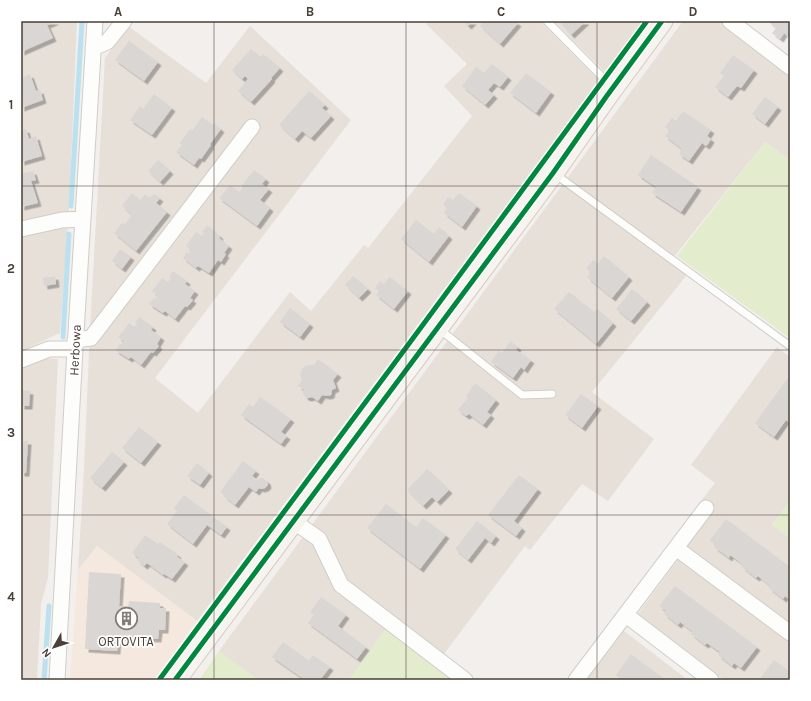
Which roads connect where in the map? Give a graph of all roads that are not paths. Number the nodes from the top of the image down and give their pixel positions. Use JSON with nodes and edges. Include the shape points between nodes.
{"nodes":[{"id":1,"x":95,"y":21,"type":"edge"},
{"id":2,"x":124,"y":21,"type":"edge"},
{"id":3,"x":546,"y":21,"type":"edge"},
{"id":4,"x":662,"y":21,"type":"edge"},
{"id":5,"x":730,"y":21,"type":"edge"},
{"id":6,"x":93,"y":48,"type":"junction"},
{"id":7,"x":790,"y":67,"type":"edge"},
{"id":8,"x":612,"y":88,"type":"junction"},
{"id":9,"x":252,"y":127,"type":"dead end"},
{"id":10,"x":553,"y":173,"type":"junction"},
{"id":11,"x":83,"y":219,"type":"junction"},
{"id":12,"x":21,"y":229,"type":"edge"},
{"id":13,"x":438,"y":328,"type":"junction"},
{"id":14,"x":75,"y":345,"type":"junction"},
{"id":15,"x":790,"y":346,"type":"edge"},
{"id":16,"x":21,"y":360,"type":"edge"},
{"id":17,"x":552,"y":394,"type":"dead end"},
{"id":18,"x":706,"y":508,"type":"dead end"},
{"id":19,"x":293,"y":521,"type":"junction"},
{"id":20,"x":676,"y":548,"type":"junction"},
{"id":21,"x":626,"y":615,"type":"junction"},
{"id":22,"x":790,"y":633,"type":"edge"},
{"id":23,"x":57,"y":680,"type":"edge"},
{"id":24,"x":175,"y":680,"type":"edge"},
{"id":25,"x":465,"y":680,"type":"edge"},
{"id":26,"x":576,"y":680,"type":"edge"},
{"id":27,"x":711,"y":680,"type":"edge"}],
"edges":[{"from":1,"to":6,"type":"street","name":"Herbowa"},
{"from":2,"to":6,"type":"street","via":[[107,42]]},
{"from":3,"to":8,"type":"lane"},
{"from":4,"to":8,"type":"street"},
{"from":5,"to":7,"type":"street"},
{"from":6,"to":11,"type":"street","name":"Herbowa"},
{"from":8,"to":10,"type":"street"},
{"from":9,"to":14,"type":"street","via":[[90,338]]},
{"from":10,"to":13,"type":"street"},
{"from":10,"to":15,"type":"lane"},
{"from":11,"to":12,"type":"street","via":[[62,220]]},
{"from":11,"to":14,"type":"street","name":"Herbowa"},
{"from":13,"to":17,"type":"lane","via":[[522,396]]},
{"from":13,"to":19,"type":"street"},
{"from":14,"to":16,"type":"street","via":[[49,349]]},
{"from":14,"to":23,"type":"street","name":"Herbowa"},
{"from":18,"to":20,"type":"street"},
{"from":19,"to":24,"type":"street"},
{"from":19,"to":25,"type":"street","via":[[319,538],[341,585]]},
{"from":20,"to":21,"type":"street"},
{"from":20,"to":22,"type":"street"},
{"from":21,"to":26,"type":"street"},
{"from":21,"to":27,"type":"street"}]}
